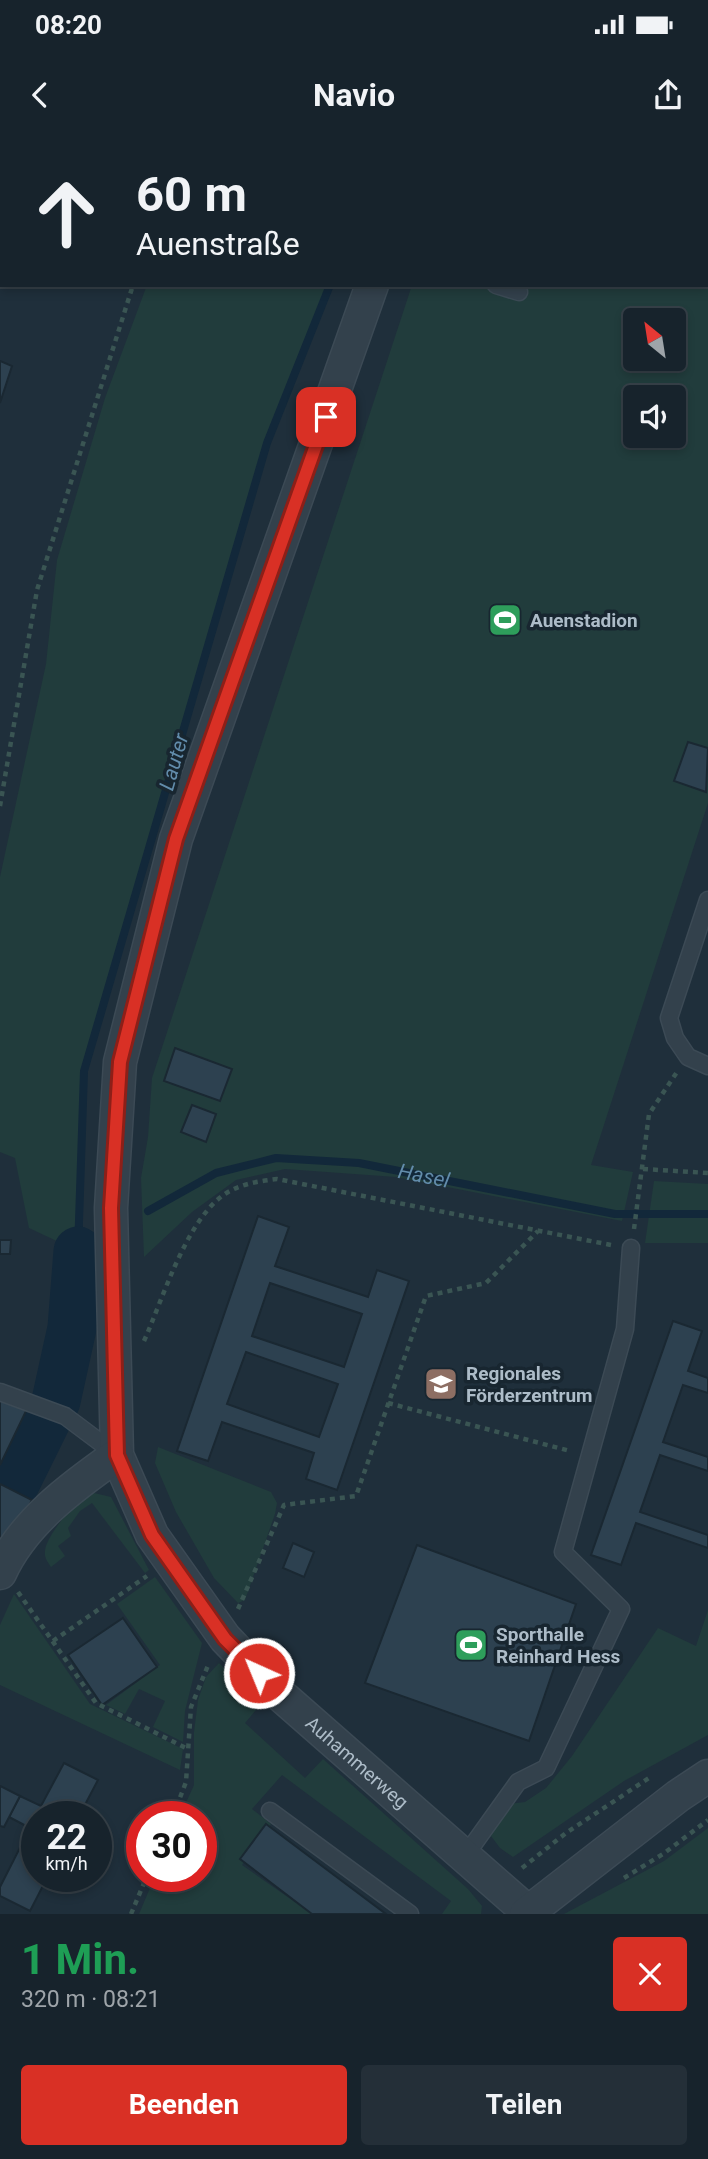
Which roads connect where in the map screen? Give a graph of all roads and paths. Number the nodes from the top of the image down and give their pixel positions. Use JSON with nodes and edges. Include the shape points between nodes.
{"nodes":[{"id":1,"x":133,"y":287,"type":"edge"},
{"id":2,"x":371,"y":287,"type":"edge"},
{"id":3,"x":503,"y":287,"type":"edge"},
{"id":4,"x":519,"y":292,"type":"dead end"},
{"id":5,"x":0,"y":806,"type":"edge"},
{"id":6,"x":708,"y":900,"type":"edge"},
{"id":7,"x":688,"y":1057,"type":"junction"},
{"id":8,"x":708,"y":1066,"type":"edge"},
{"id":9,"x":643,"y":1169,"type":"junction"},
{"id":10,"x":708,"y":1173,"type":"edge"},
{"id":11,"x":538,"y":1230,"type":"junction"},
{"id":12,"x":631,"y":1248,"type":"junction"},
{"id":13,"x":117,"y":1384,"type":"junction"},
{"id":14,"x":0,"y":1392,"type":"edge"},
{"id":15,"x":388,"y":1403,"type":"junction"},
{"id":16,"x":117,"y":1455,"type":"junction"},
{"id":17,"x":590,"y":1456,"type":"junction"},
{"id":18,"x":170,"y":1560,"type":"junction"},
{"id":19,"x":5,"y":1571,"type":"edge"},
{"id":20,"x":225,"y":1639,"type":"junction"},
{"id":21,"x":53,"y":1641,"type":"junction"},
{"id":22,"x":188,"y":1749,"type":"junction"},
{"id":23,"x":653,"y":1776,"type":"dead end"},
{"id":24,"x":708,"y":1776,"type":"edge"},
{"id":25,"x":179,"y":1801,"type":"edge"},
{"id":26,"x":270,"y":1811,"type":"dead end"},
{"id":27,"x":465,"y":1856,"type":"junction"},
{"id":28,"x":501,"y":1888,"type":"junction"},
{"id":29,"x":140,"y":1892,"type":"edge"},
{"id":30,"x":527,"y":1913,"type":"edge"},
{"id":31,"x":131,"y":1914,"type":"edge"},
{"id":32,"x":410,"y":1914,"type":"edge"}],
"edges":[{"from":1,"to":5,"type":"path","via":[[37,590]]},
{"from":2,"to":13,"type":"street","via":[[176,839],[120,1062],[111,1208]]},
{"from":3,"to":4,"type":"lane"},
{"from":6,"to":7,"type":"lane","via":[[669,1018]]},
{"from":7,"to":8,"type":"lane"},
{"from":7,"to":9,"type":"path","via":[[649,1114]]},
{"from":9,"to":10,"type":"path"},
{"from":9,"to":12,"type":"path"},
{"from":11,"to":12,"type":"path"},
{"from":11,"to":13,"type":"path","via":[[277,1179],[252,1182],[228,1192],[198,1220],[144,1340]]},
{"from":11,"to":15,"type":"path","via":[[486,1283],[426,1296]]},
{"from":12,"to":17,"type":"lane","via":[[625,1329]]},
{"from":13,"to":16,"type":"street"},
{"from":14,"to":16,"type":"lane","via":[[65,1416]]},
{"from":15,"to":17,"type":"path"},
{"from":15,"to":20,"type":"path","via":[[356,1496],[284,1505]]},
{"from":16,"to":18,"type":"street","name":"Auhammerweg","via":[[152,1535]]},
{"from":16,"to":19,"type":"street","via":[[62,1494]]},
{"from":17,"to":27,"type":"lane","via":[[563,1552],[621,1609],[545,1769],[518,1782]]},
{"from":18,"to":20,"type":"street","name":"Auhammerweg"},
{"from":18,"to":21,"type":"path"},
{"from":19,"to":21,"type":"path"},
{"from":20,"to":22,"type":"path","via":[[204,1670],[191,1707]]},
{"from":20,"to":27,"type":"street","name":"Auhammerweg","via":[[276,1690]]},
{"from":21,"to":22,"type":"path","via":[[96,1703]]},
{"from":22,"to":25,"type":"path","via":[[186,1782]]},
{"from":23,"to":28,"type":"path","via":[[566,1833]]},
{"from":24,"to":30,"type":"street"},
{"from":26,"to":32,"type":"lane"},
{"from":27,"to":28,"type":"street","name":"Auhammerweg"},
{"from":28,"to":30,"type":"street","name":"Auhammerweg"},
{"from":29,"to":31,"type":"path"}]}
